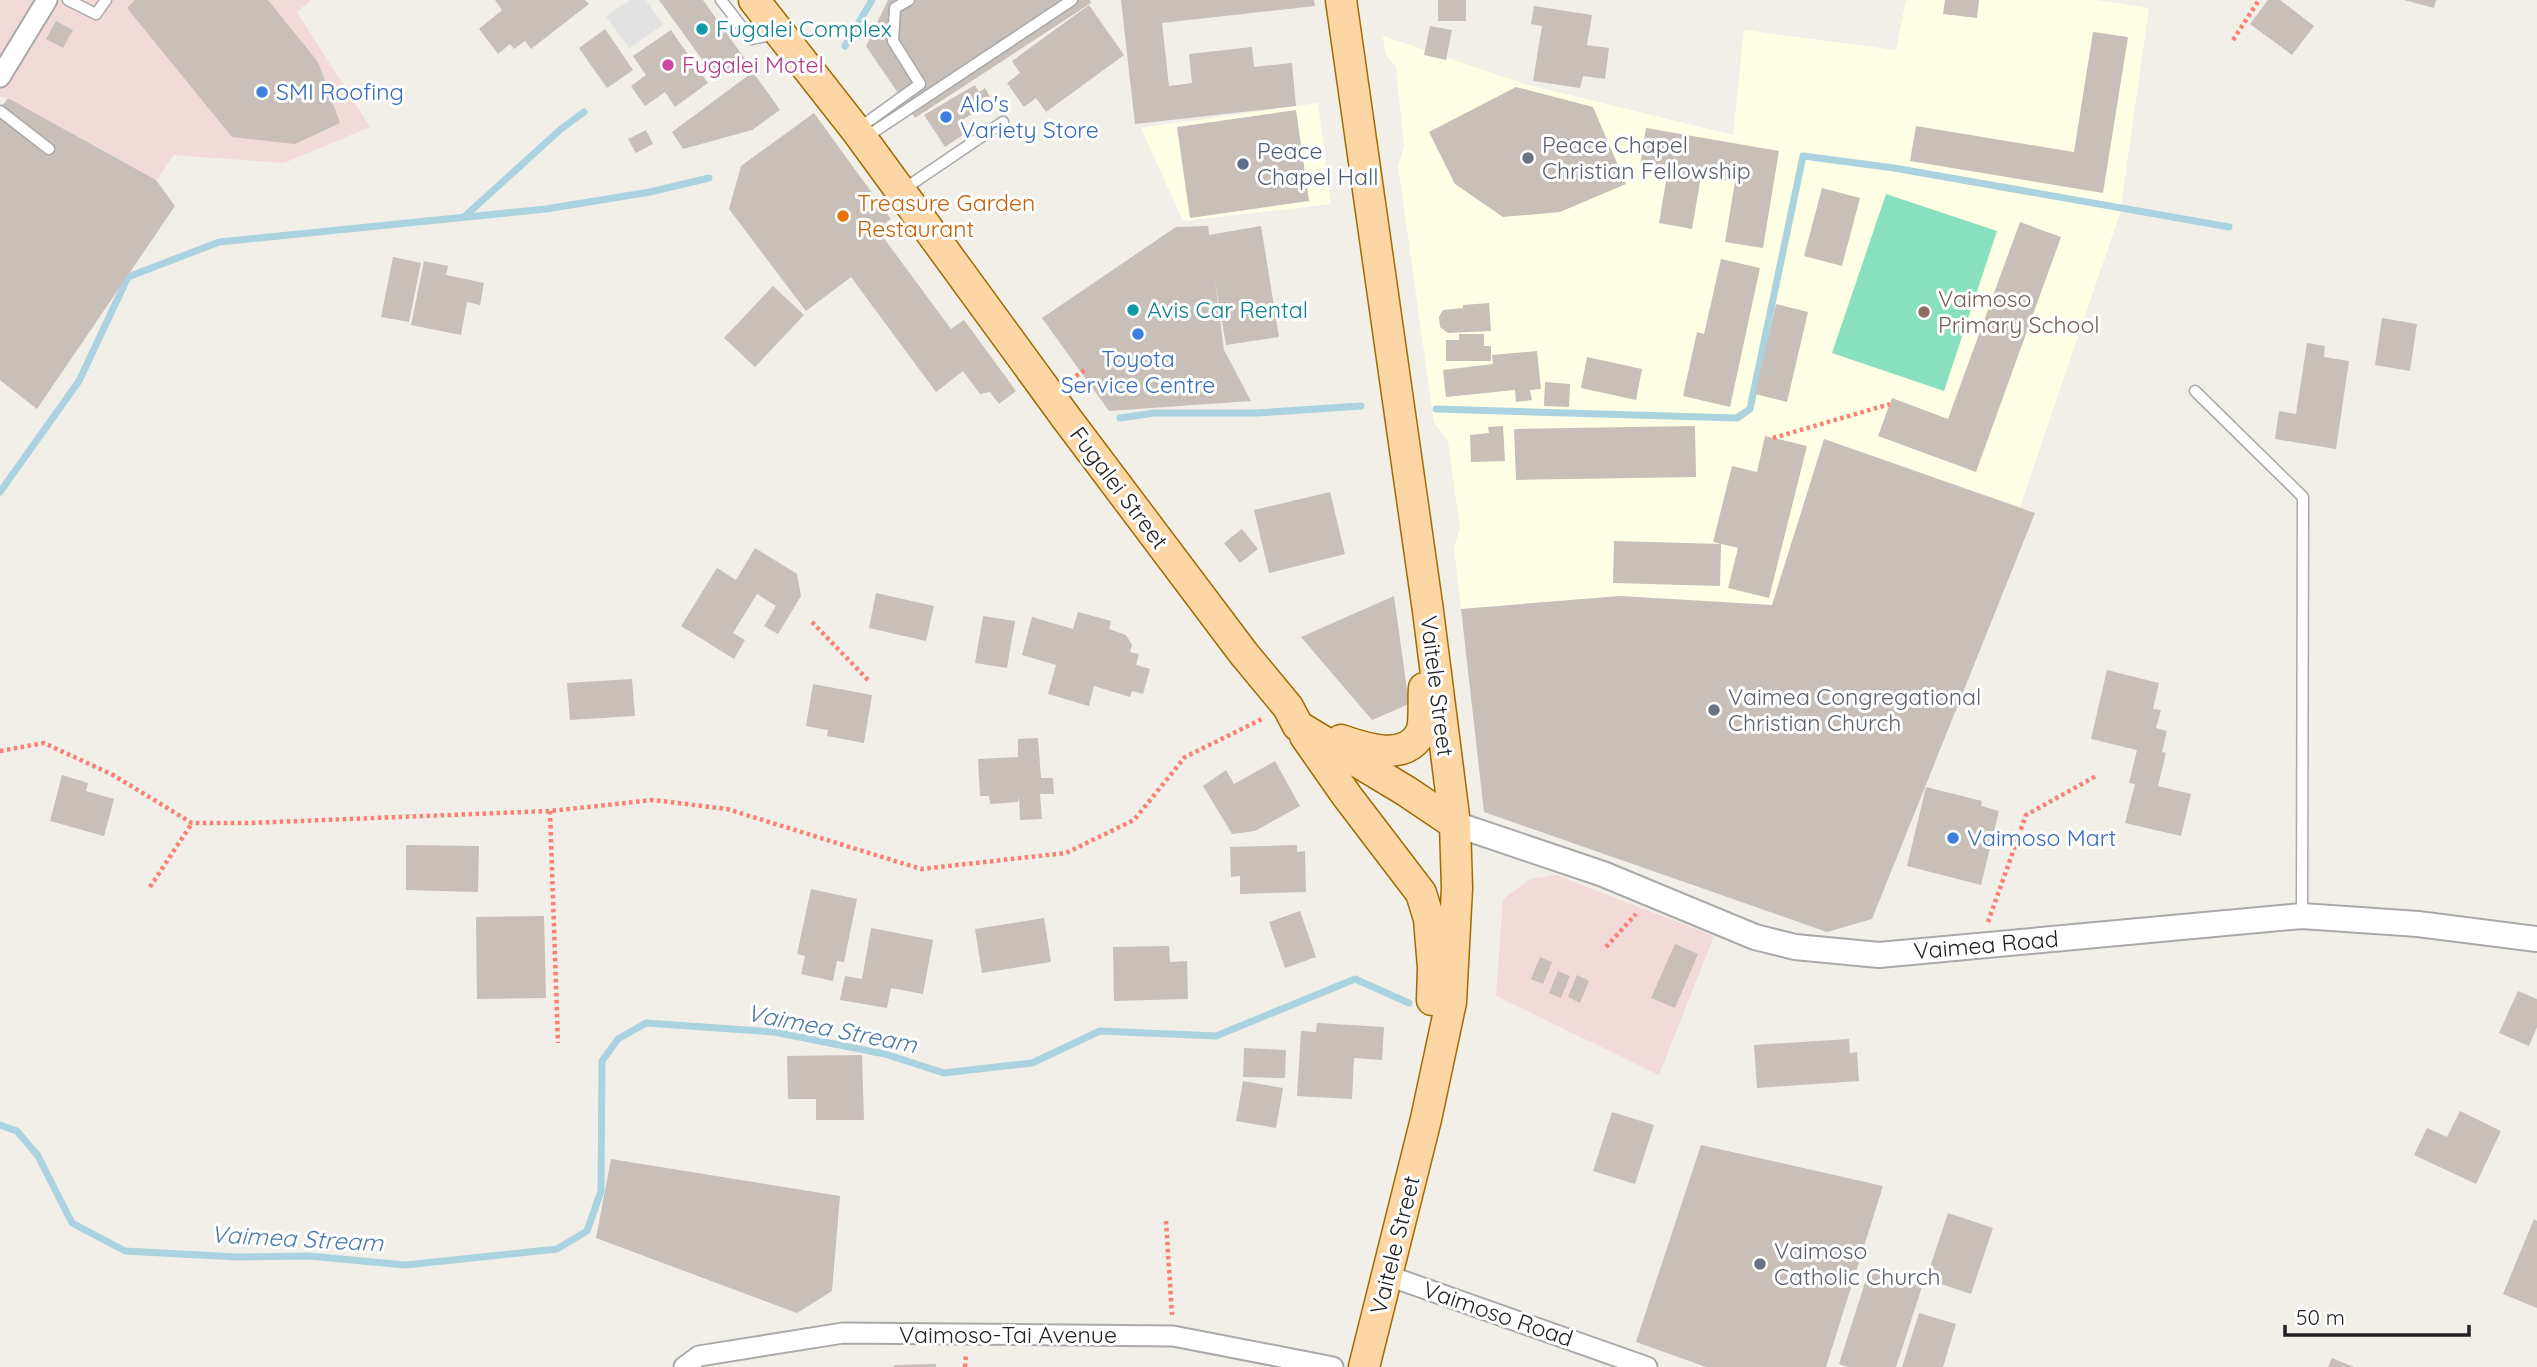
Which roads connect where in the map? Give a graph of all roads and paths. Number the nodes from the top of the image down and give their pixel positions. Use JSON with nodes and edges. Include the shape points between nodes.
{"nodes":[{"id":1,"x":47,"y":0,"type":"edge"},
{"id":2,"x":68,"y":0,"type":"edge"},
{"id":3,"x":106,"y":0,"type":"edge"},
{"id":4,"x":721,"y":0,"type":"edge"},
{"id":5,"x":754,"y":0,"type":"edge"},
{"id":6,"x":909,"y":0,"type":"edge"},
{"id":7,"x":1072,"y":0,"type":"edge"},
{"id":8,"x":1341,"y":0,"type":"edge"},
{"id":9,"x":2259,"y":0,"type":"edge"},
{"id":10,"x":780,"y":34,"type":"junction"},
{"id":11,"x":2233,"y":40,"type":"dead end"},
{"id":12,"x":0,"y":77,"type":"edge"},
{"id":13,"x":0,"y":111,"type":"edge"},
{"id":14,"x":1003,"y":122,"type":"dead end"},
{"id":15,"x":859,"y":135,"type":"junction"},
{"id":16,"x":49,"y":149,"type":"dead end"},
{"id":17,"x":901,"y":192,"type":"junction"},
{"id":18,"x":2195,"y":391,"type":"dead end"},
{"id":19,"x":1890,"y":404,"type":"dead end"},
{"id":20,"x":1773,"y":438,"type":"dead end"},
{"id":21,"x":1428,"y":611,"type":"junction"},
{"id":22,"x":812,"y":622,"type":"dead end"},
{"id":23,"x":869,"y":681,"type":"dead end"},
{"id":24,"x":1293,"y":716,"type":"junction"},
{"id":25,"x":0,"y":751,"type":"edge"},
{"id":26,"x":2098,"y":775,"type":"dead end"},
{"id":27,"x":550,"y":811,"type":"junction"},
{"id":28,"x":192,"y":823,"type":"junction"},
{"id":29,"x":1455,"y":824,"type":"junction"},
{"id":30,"x":150,"y":887,"type":"dead end"},
{"id":31,"x":1654,"y":895,"type":"junction"},
{"id":32,"x":2302,"y":916,"type":"junction"},
{"id":33,"x":2537,"y":939,"type":"edge"},
{"id":34,"x":1979,"y":946,"type":"junction"},
{"id":35,"x":1606,"y":947,"type":"dead end"},
{"id":36,"x":558,"y":1043,"type":"dead end"},
{"id":37,"x":1426,"y":1119,"type":"junction"},
{"id":38,"x":1166,"y":1221,"type":"dead end"},
{"id":39,"x":1389,"y":1276,"type":"junction"},
{"id":40,"x":1173,"y":1336,"type":"junction"},
{"id":41,"x":684,"y":1367,"type":"edge"},
{"id":42,"x":1333,"y":1367,"type":"edge"},
{"id":43,"x":1364,"y":1367,"type":"edge"},
{"id":44,"x":1647,"y":1367,"type":"edge"}],
"edges":[{"from":1,"to":12,"type":"street"},
{"from":2,"to":3,"type":"lane","via":[[96,14]]},
{"from":4,"to":10,"type":"lane","via":[[751,39]]},
{"from":5,"to":10,"type":"main road","name":"Fugalei Street"},
{"from":6,"to":15,"type":"lane","via":[[895,8],[893,41],[920,84]]},
{"from":7,"to":15,"type":"lane"},
{"from":8,"to":21,"type":"main road","name":"Vaitele Street"},
{"from":9,"to":11,"type":"path"},
{"from":10,"to":15,"type":"main road","name":"Fugalei Street"},
{"from":13,"to":16,"type":"lane"},
{"from":14,"to":17,"type":"lane"},
{"from":15,"to":17,"type":"main road","name":"Fugalei Street"},
{"from":17,"to":24,"type":"main road","name":"Fugalei Street"},
{"from":18,"to":32,"type":"lane","via":[[2303,497]]},
{"from":19,"to":20,"type":"path"},
{"from":21,"to":24,"type":"main road","via":[[1422,731],[1410,745],[1373,751]]},
{"from":21,"to":29,"type":"main road","name":"Vaitele Street"},
{"from":22,"to":23,"type":"path"},
{"from":24,"to":27,"type":"path","via":[[1185,757],[1134,820],[1066,853],[921,869],[727,809],[653,800]]},
{"from":24,"to":29,"type":"main road","name":"Fugalei Street"},
{"from":24,"to":37,"type":"main road","via":[[1422,893],[1433,968]]},
{"from":25,"to":28,"type":"path","via":[[44,743],[113,775]]},
{"from":26,"to":34,"type":"path","via":[[2026,815]]},
{"from":27,"to":28,"type":"path"},
{"from":27,"to":36,"type":"path"},
{"from":28,"to":30,"type":"path"},
{"from":29,"to":31,"type":"street","name":"Vaimea Road"},
{"from":29,"to":37,"type":"main road","name":"Vaitele Street","via":[[1451,1002]]},
{"from":31,"to":34,"type":"street","name":"Vaimea Road","via":[[1755,937],[1795,947],[1879,955]]},
{"from":31,"to":35,"type":"path"},
{"from":32,"to":33,"type":"street","name":"Vaimea Road"},
{"from":32,"to":34,"type":"street","name":"Vaimea Road"},
{"from":37,"to":39,"type":"main road","name":"Vaitele Street"},
{"from":38,"to":40,"type":"path"},
{"from":39,"to":43,"type":"main road","name":"Vaitele Street"},
{"from":39,"to":44,"type":"street","name":"Vaimoso Road"},
{"from":40,"to":41,"type":"street","name":"Vaimoso-Tai Avenue","via":[[843,1333],[699,1356]]},
{"from":40,"to":42,"type":"street","name":"Vaimoso-Tai Avenue"}]}
